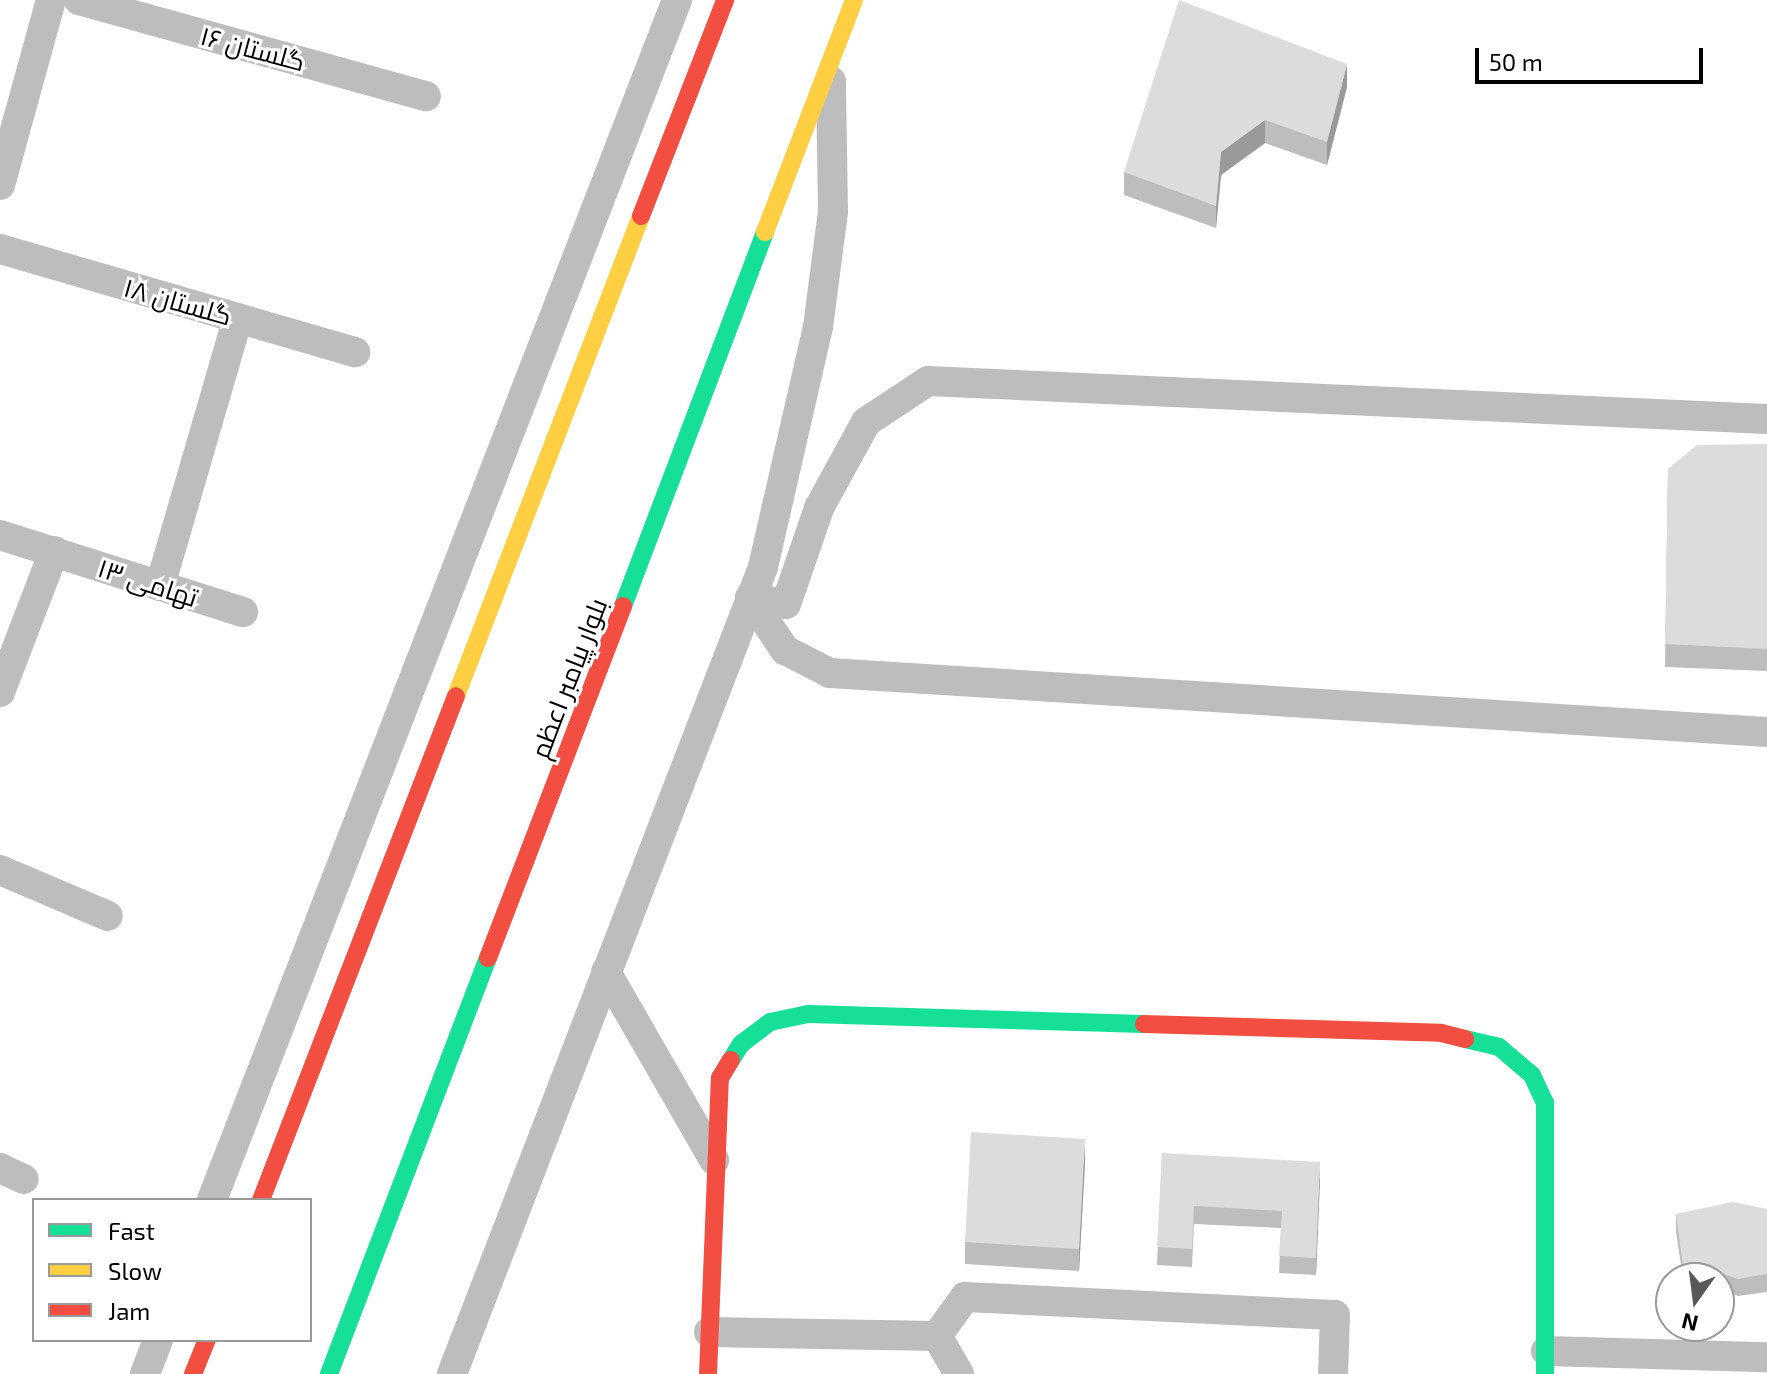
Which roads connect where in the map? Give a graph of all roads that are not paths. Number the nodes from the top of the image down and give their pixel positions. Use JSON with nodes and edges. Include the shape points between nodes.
{"nodes":[{"id":1,"x":51,"y":0,"type":"edge"},
{"id":2,"x":79,"y":0,"type":"edge"},
{"id":3,"x":677,"y":0,"type":"edge"},
{"id":4,"x":725,"y":0,"type":"edge"},
{"id":5,"x":854,"y":0,"type":"edge"},
{"id":6,"x":831,"y":60,"type":"junction"},
{"id":7,"x":426,"y":96,"type":"dead end"},
{"id":8,"x":0,"y":185,"type":"edge"},
{"id":9,"x":0,"y":249,"type":"edge"},
{"id":10,"x":238,"y":318,"type":"junction"},
{"id":11,"x":355,"y":352,"type":"dead end"},
{"id":12,"x":1767,"y":419,"type":"edge"},
{"id":13,"x":0,"y":535,"type":"edge"},
{"id":14,"x":54,"y":551,"type":"junction"},
{"id":15,"x":160,"y":586,"type":"junction"},
{"id":16,"x":750,"y":598,"type":"junction"},
{"id":17,"x":243,"y":612,"type":"dead end"},
{"id":18,"x":0,"y":692,"type":"edge"},
{"id":19,"x":1767,"y":732,"type":"edge"},
{"id":20,"x":0,"y":870,"type":"edge"},
{"id":21,"x":108,"y":916,"type":"dead end"},
{"id":22,"x":606,"y":972,"type":"junction"},
{"id":23,"x":714,"y":1160,"type":"junction"},
{"id":24,"x":213,"y":1198,"type":"edge"},
{"id":25,"x":262,"y":1198,"type":"edge"},
{"id":26,"x":709,"y":1332,"type":"junction"},
{"id":27,"x":937,"y":1336,"type":"junction"},
{"id":28,"x":157,"y":1342,"type":"edge"},
{"id":29,"x":206,"y":1342,"type":"edge"},
{"id":30,"x":1767,"y":1357,"type":"edge"},
{"id":31,"x":1546,"y":1362,"type":"edge"},
{"id":32,"x":145,"y":1374,"type":"edge"},
{"id":33,"x":193,"y":1374,"type":"edge"},
{"id":34,"x":329,"y":1374,"type":"edge"},
{"id":35,"x":452,"y":1374,"type":"edge"},
{"id":36,"x":708,"y":1374,"type":"edge"},
{"id":37,"x":959,"y":1374,"type":"edge"},
{"id":38,"x":1333,"y":1374,"type":"edge"}],
"edges":[{"from":1,"to":8,"type":"street"},
{"from":2,"to":7,"type":"street","name":"گلستان ۱۶"},
{"from":3,"to":24,"type":"street"},
{"from":4,"to":25,"type":"main road"},
{"from":5,"to":6,"type":"main road","name":"بلوار پیامبر اعظم"},
{"from":6,"to":16,"type":"street","via":[[833,212],[818,327],[763,567]]},
{"from":6,"to":34,"type":"main road","name":"بلوار پیامبر اعظم"},
{"from":9,"to":10,"type":"street","name":"گلستان ۱۸"},
{"from":10,"to":11,"type":"street","name":"گلستان ۱۸"},
{"from":10,"to":15,"type":"street"},
{"from":12,"to":16,"type":"street","via":[[928,381],[866,422],[819,508],[786,604]]},
{"from":13,"to":14,"type":"street","name":"تهامی ۱۳"},
{"from":14,"to":15,"type":"street","name":"تهامی ۱۳"},
{"from":14,"to":18,"type":"street"},
{"from":15,"to":17,"type":"street","name":"تهامی ۱۳"},
{"from":16,"to":19,"type":"street","via":[[785,650],[830,673]]},
{"from":16,"to":22,"type":"street"},
{"from":20,"to":21,"type":"street"},
{"from":22,"to":23,"type":"street"},
{"from":22,"to":35,"type":"street"},
{"from":23,"to":26,"type":"main road"},
{"from":23,"to":31,"type":"main road","via":[[720,1078],[741,1044],[770,1022],[809,1014],[1441,1033],[1499,1047],[1532,1075],[1545,1103]]},
{"from":26,"to":27,"type":"street"},
{"from":26,"to":36,"type":"main road"},
{"from":27,"to":37,"type":"street"},
{"from":27,"to":38,"type":"street","via":[[965,1297],[1335,1315]]},
{"from":28,"to":32,"type":"street"},
{"from":29,"to":33,"type":"main road"},
{"from":30,"to":31,"type":"street"}]}
